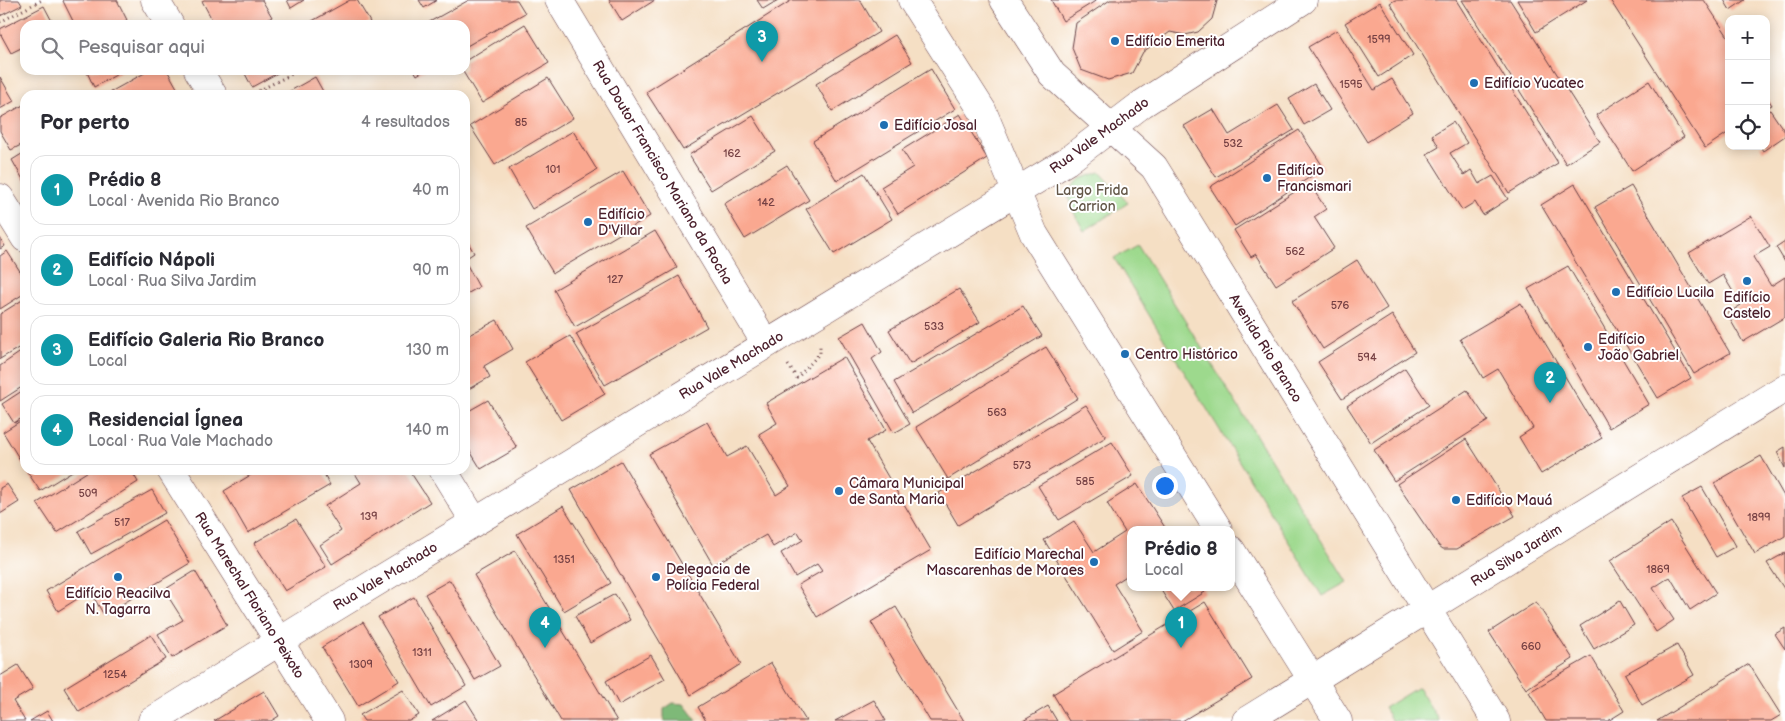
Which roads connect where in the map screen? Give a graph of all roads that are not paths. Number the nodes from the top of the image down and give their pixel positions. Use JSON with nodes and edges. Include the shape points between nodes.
{"nodes":[{"id":1,"x":155,"y":0,"type":"edge"},
{"id":2,"x":559,"y":0,"type":"edge"},
{"id":3,"x":912,"y":0,"type":"edge"},
{"id":4,"x":1004,"y":0,"type":"edge"},
{"id":5,"x":1303,"y":0,"type":"edge"},
{"id":6,"x":167,"y":20,"type":"edge"},
{"id":7,"x":201,"y":75,"type":"edge"},
{"id":8,"x":210,"y":90,"type":"edge"},
{"id":9,"x":1111,"y":127,"type":"junction"},
{"id":10,"x":1016,"y":191,"type":"junction"},
{"id":11,"x":0,"y":198,"type":"edge"},
{"id":12,"x":20,"y":230,"type":"edge"},
{"id":13,"x":766,"y":344,"type":"junction"},
{"id":14,"x":1785,"y":388,"type":"edge"},
{"id":15,"x":174,"y":475,"type":"edge"},
{"id":16,"x":447,"y":475,"type":"edge"},
{"id":17,"x":475,"y":522,"type":"junction"},
{"id":18,"x":1216,"y":526,"type":"edge"},
{"id":19,"x":1235,"y":556,"type":"edge"},
{"id":20,"x":1427,"y":610,"type":"junction"},
{"id":21,"x":279,"y":641,"type":"junction"},
{"id":22,"x":1312,"y":680,"type":"junction"},
{"id":23,"x":152,"y":721,"type":"edge"},
{"id":24,"x":329,"y":721,"type":"edge"},
{"id":25,"x":1246,"y":721,"type":"edge"},
{"id":26,"x":1338,"y":721,"type":"edge"},
{"id":27,"x":1496,"y":721,"type":"edge"}],
"edges":[{"from":1,"to":6,"type":"street"},
{"from":2,"to":13,"type":"street","name":"Rua Doutor Francisco Mariano da Rocha"},
{"from":3,"to":10,"type":"street","via":[[982,110]]},
{"from":4,"to":9,"type":"street","name":"Avenida Rio Branco","via":[[1052,74]]},
{"from":5,"to":9,"type":"street","name":"Rua Vale Machado"},
{"from":7,"to":8,"type":"street"},
{"from":9,"to":10,"type":"street","name":"Rua Vale Machado","via":[[1067,161]]},
{"from":9,"to":20,"type":"street","name":"Avenida Rio Branco","via":[[1154,167]]},
{"from":10,"to":13,"type":"street","name":"Rua Vale Machado"},
{"from":10,"to":18,"type":"street","via":[[1034,234]]},
{"from":11,"to":12,"type":"street"},
{"from":13,"to":17,"type":"street","name":"Rua Vale Machado"},
{"from":14,"to":20,"type":"street","name":"Rua Silva Jardim"},
{"from":15,"to":21,"type":"street","name":"Rua Marechal Floriano Peixoto"},
{"from":16,"to":17,"type":"street"},
{"from":17,"to":21,"type":"street","name":"Rua Vale Machado"},
{"from":19,"to":22,"type":"street"},
{"from":20,"to":22,"type":"street","name":"Rua Silva Jardim"},
{"from":20,"to":27,"type":"street","name":"Avenida Rio Branco"},
{"from":21,"to":23,"type":"street","name":"Rua Vale Machado"},
{"from":21,"to":24,"type":"street","name":"Rua Marechal Floriano Peixoto"},
{"from":22,"to":25,"type":"street","name":"Rua Silva Jardim"},
{"from":22,"to":26,"type":"street"}]}
